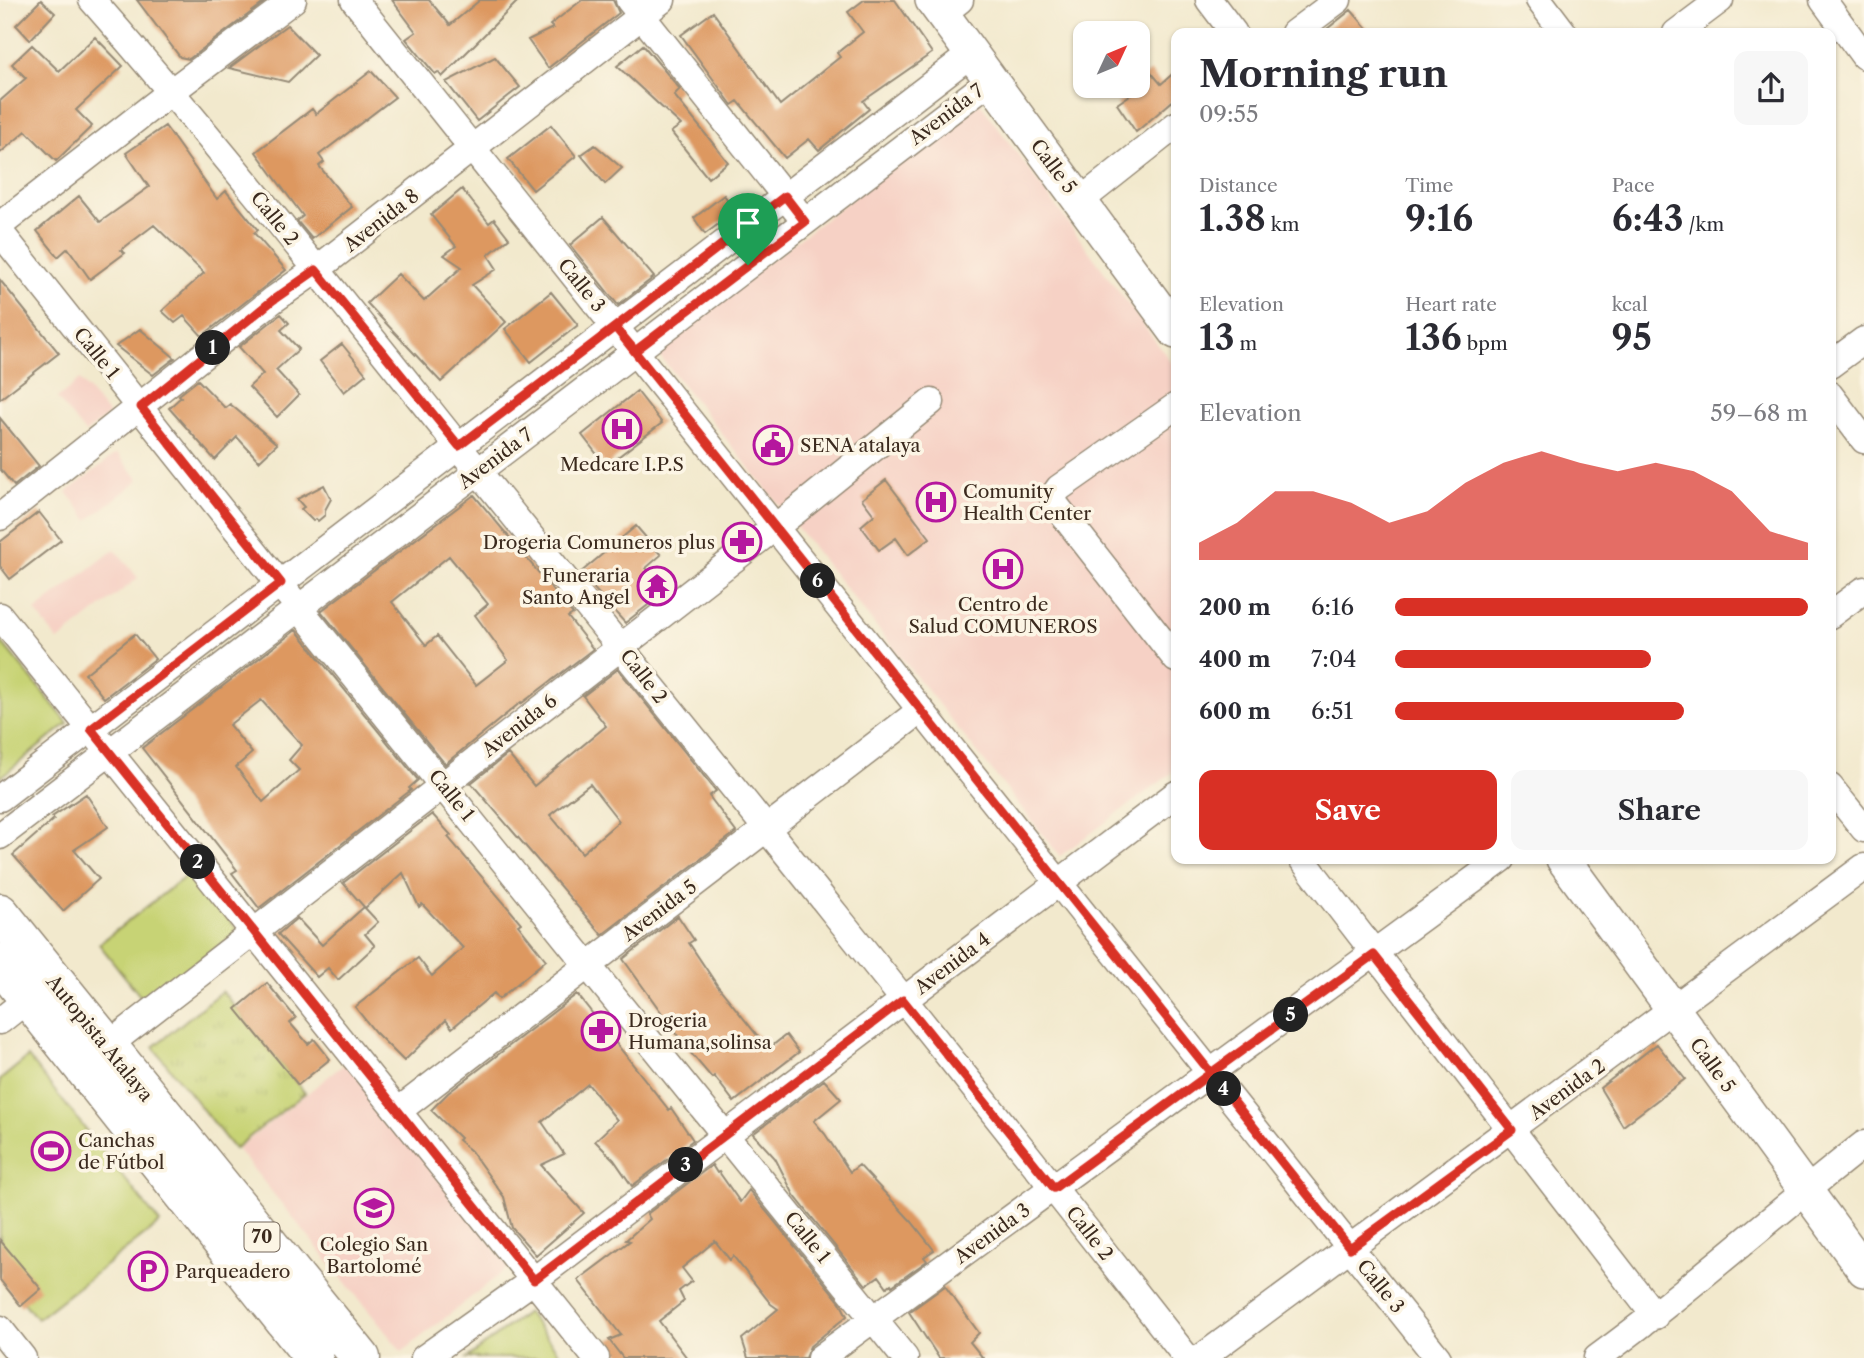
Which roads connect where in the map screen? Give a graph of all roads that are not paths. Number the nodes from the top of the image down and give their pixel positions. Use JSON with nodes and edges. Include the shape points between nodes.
{"nodes":[{"id":1,"x":92,"y":0,"type":"edge"},
{"id":2,"x":293,"y":0,"type":"edge"},
{"id":3,"x":354,"y":0,"type":"edge"},
{"id":4,"x":1209,"y":0,"type":"edge"},
{"id":5,"x":1338,"y":0,"type":"edge"},
{"id":6,"x":1539,"y":0,"type":"edge"},
{"id":7,"x":1720,"y":0,"type":"edge"},
{"id":8,"x":1823,"y":0,"type":"edge"},
{"id":9,"x":645,"y":5,"type":"edge"},
{"id":10,"x":945,"y":5,"type":"edge"},
{"id":11,"x":1230,"y":28,"type":"edge"},
{"id":12,"x":1301,"y":28,"type":"edge"},
{"id":13,"x":1560,"y":28,"type":"edge"},
{"id":14,"x":1682,"y":28,"type":"edge"},
{"id":15,"x":971,"y":54,"type":"junction"},
{"id":16,"x":1864,"y":56,"type":"edge"},
{"id":17,"x":991,"y":80,"type":"junction"},
{"id":18,"x":172,"y":90,"type":"junction"},
{"id":19,"x":1171,"y":129,"type":"edge"},
{"id":20,"x":473,"y":148,"type":"junction"},
{"id":21,"x":785,"y":196,"type":"junction"},
{"id":22,"x":1080,"y":201,"type":"junction"},
{"id":23,"x":805,"y":222,"type":"junction"},
{"id":24,"x":0,"y":225,"type":"edge"},
{"id":25,"x":0,"y":232,"type":"edge"},
{"id":26,"x":316,"y":270,"type":"junction"},
{"id":27,"x":1171,"y":325,"type":"edge"},
{"id":28,"x":615,"y":327,"type":"junction"},
{"id":29,"x":1864,"y":340,"type":"edge"},
{"id":30,"x":635,"y":351,"type":"junction"},
{"id":31,"x":1836,"y":361,"type":"edge"},
{"id":32,"x":931,"y":402,"type":"dead end"},
{"id":33,"x":1836,"y":403,"type":"edge"},
{"id":34,"x":141,"y":407,"type":"junction"},
{"id":35,"x":1171,"y":410,"type":"edge"},
{"id":36,"x":1864,"y":440,"type":"edge"},
{"id":37,"x":459,"y":446,"type":"junction"},
{"id":38,"x":478,"y":471,"type":"junction"},
{"id":39,"x":0,"y":517,"type":"edge"},
{"id":40,"x":775,"y":526,"type":"junction"},
{"id":41,"x":281,"y":583,"type":"junction"},
{"id":42,"x":1864,"y":590,"type":"edge"},
{"id":43,"x":299,"y":608,"type":"junction"},
{"id":44,"x":1836,"y":610,"type":"edge"},
{"id":45,"x":0,"y":616,"type":"edge"},
{"id":46,"x":621,"y":646,"type":"junction"},
{"id":47,"x":1171,"y":653,"type":"edge"},
{"id":48,"x":921,"y":710,"type":"junction"},
{"id":49,"x":91,"y":729,"type":"junction"},
{"id":50,"x":110,"y":752,"type":"junction"},
{"id":51,"x":443,"y":784,"type":"junction"},
{"id":52,"x":1836,"y":795,"type":"edge"},
{"id":53,"x":0,"y":798,"type":"edge"},
{"id":54,"x":1171,"y":798,"type":"edge"},
{"id":55,"x":766,"y":829,"type":"junction"},
{"id":56,"x":1864,"y":830,"type":"edge"},
{"id":57,"x":0,"y":836,"type":"edge"},
{"id":58,"x":1306,"y":864,"type":"edge"},
{"id":59,"x":1495,"y":864,"type":"edge"},
{"id":60,"x":1567,"y":864,"type":"edge"},
{"id":61,"x":1864,"y":867,"type":"edge"},
{"id":62,"x":1058,"y":882,"type":"junction"},
{"id":63,"x":0,"y":913,"type":"edge"},
{"id":64,"x":254,"y":932,"type":"junction"},
{"id":65,"x":1374,"y":955,"type":"junction"},
{"id":66,"x":0,"y":963,"type":"edge"},
{"id":67,"x":588,"y":965,"type":"junction"},
{"id":68,"x":903,"y":1000,"type":"junction"},
{"id":69,"x":14,"y":1010,"type":"edge"},
{"id":70,"x":1673,"y":1010,"type":"junction"},
{"id":71,"x":106,"y":1047,"type":"junction"},
{"id":72,"x":1211,"y":1073,"type":"junction"},
{"id":73,"x":398,"y":1111,"type":"junction"},
{"id":74,"x":1512,"y":1130,"type":"junction"},
{"id":75,"x":725,"y":1136,"type":"junction"},
{"id":76,"x":1864,"y":1144,"type":"edge"},
{"id":77,"x":1054,"y":1188,"type":"junction"},
{"id":78,"x":1805,"y":1190,"type":"junction"},
{"id":79,"x":1350,"y":1248,"type":"junction"},
{"id":80,"x":1864,"y":1270,"type":"edge"},
{"id":81,"x":534,"y":1280,"type":"junction"},
{"id":82,"x":1655,"y":1315,"type":"junction"},
{"id":83,"x":874,"y":1319,"type":"junction"},
{"id":84,"x":0,"y":1330,"type":"edge"},
{"id":85,"x":23,"y":1358,"type":"edge"},
{"id":86,"x":314,"y":1358,"type":"edge"},
{"id":87,"x":361,"y":1358,"type":"edge"},
{"id":88,"x":424,"y":1358,"type":"edge"},
{"id":89,"x":596,"y":1358,"type":"edge"},
{"id":90,"x":820,"y":1358,"type":"edge"},
{"id":91,"x":905,"y":1358,"type":"edge"},
{"id":92,"x":1187,"y":1358,"type":"edge"},
{"id":93,"x":1201,"y":1358,"type":"edge"},
{"id":94,"x":1438,"y":1358,"type":"edge"},
{"id":95,"x":1598,"y":1358,"type":"edge"}],
"edges":[{"from":1,"to":18,"type":"street","name":"Calle 2"},
{"from":2,"to":18,"type":"street"},
{"from":3,"to":20,"type":"street","name":"Calle 3"},
{"from":4,"to":11,"type":"street"},
{"from":5,"to":12,"type":"street"},
{"from":6,"to":13,"type":"street"},
{"from":7,"to":14,"type":"street"},
{"from":8,"to":16,"type":"street"},
{"from":9,"to":20,"type":"street","name":"Avenida 8"},
{"from":9,"to":21,"type":"street"},
{"from":10,"to":15,"type":"street","name":"Calle 5"},
{"from":15,"to":17,"type":"street","name":"Calle 5"},
{"from":15,"to":21,"type":"street","name":"Avenida 7"},
{"from":17,"to":22,"type":"street","name":"Calle 5"},
{"from":17,"to":23,"type":"street","name":"Avenida 7"},
{"from":18,"to":24,"type":"street"},
{"from":18,"to":26,"type":"street","name":"Calle 2"},
{"from":19,"to":22,"type":"street"},
{"from":20,"to":26,"type":"street","name":"Avenida 8"},
{"from":20,"to":28,"type":"street","name":"Calle 3"},
{"from":21,"to":23,"type":"street"},
{"from":21,"to":28,"type":"street","name":"Avenida 7"},
{"from":22,"to":27,"type":"street","name":"Calle 5"},
{"from":23,"to":30,"type":"street","name":"Avenida 7"},
{"from":25,"to":34,"type":"street","name":"Calle 1"},
{"from":26,"to":34,"type":"street","name":"Avenida 8"},
{"from":26,"to":37,"type":"street","name":"Calle 2"},
{"from":28,"to":30,"type":"street","name":"Calle 3"},
{"from":28,"to":37,"type":"street","name":"Avenida 7"},
{"from":29,"to":31,"type":"street"},
{"from":30,"to":38,"type":"street","name":"Avenida 7"},
{"from":30,"to":40,"type":"street","name":"Calle 3"},
{"from":32,"to":40,"type":"street","name":"Avenida 6"},
{"from":33,"to":36,"type":"street"},
{"from":34,"to":39,"type":"street","name":"Avenida 8"},
{"from":34,"to":41,"type":"street","name":"Calle 1"},
{"from":35,"to":47,"type":"street","via":[[1054,495],[1054,503]]},
{"from":37,"to":38,"type":"street","name":"Calle 2"},
{"from":37,"to":41,"type":"street","name":"Avenida 7"},
{"from":38,"to":43,"type":"street","name":"Avenida 7"},
{"from":38,"to":46,"type":"street","name":"Calle 2"},
{"from":40,"to":46,"type":"street","name":"Avenida 6"},
{"from":40,"to":48,"type":"street","name":"Calle 3"},
{"from":41,"to":43,"type":"street","name":"Calle 1"},
{"from":41,"to":49,"type":"street","name":"Avenida 7"},
{"from":42,"to":44,"type":"street"},
{"from":43,"to":50,"type":"street","name":"Avenida 7"},
{"from":43,"to":51,"type":"street","name":"Calle 1"},
{"from":45,"to":49,"type":"street"},
{"from":46,"to":51,"type":"street","name":"Avenida 6"},
{"from":46,"to":55,"type":"street","name":"Calle 2"},
{"from":48,"to":55,"type":"street","name":"Avenida 5"},
{"from":48,"to":62,"type":"street","name":"Calle 3"},
{"from":49,"to":50,"type":"street"},
{"from":49,"to":53,"type":"street","name":"Avenida 7"},
{"from":50,"to":57,"type":"street","name":"Avenida 7"},
{"from":50,"to":64,"type":"street"},
{"from":51,"to":64,"type":"street","name":"Avenida 6"},
{"from":51,"to":67,"type":"street","name":"Calle 1"},
{"from":52,"to":56,"type":"street"},
{"from":54,"to":62,"type":"street","name":"Avenida 4"},
{"from":55,"to":67,"type":"street","name":"Avenida 5"},
{"from":55,"to":68,"type":"street","name":"Calle 2"},
{"from":58,"to":65,"type":"street"},
{"from":59,"to":65,"type":"street","name":"Avenida 3"},
{"from":60,"to":70,"type":"street","name":"Calle 5"},
{"from":61,"to":70,"type":"street","name":"Avenida 2"},
{"from":62,"to":68,"type":"street","name":"Avenida 4"},
{"from":62,"to":72,"type":"street","name":"Calle 3"},
{"from":63,"to":71,"type":"main road","name":"Autopista Atalaya","number":"70"},
{"from":64,"to":71,"type":"street","name":"Avenida 6"},
{"from":64,"to":73,"type":"street"},
{"from":65,"to":72,"type":"street","name":"Avenida 3"},
{"from":65,"to":74,"type":"street"},
{"from":66,"to":69,"type":"main road","name":"Autopista Atalaya","number":"70"},
{"from":67,"to":73,"type":"street","name":"Avenida 5"},
{"from":67,"to":75,"type":"street","name":"Calle 1"},
{"from":68,"to":75,"type":"street","name":"Avenida 4"},
{"from":68,"to":77,"type":"street","name":"Calle 2"},
{"from":69,"to":86,"type":"main road","name":"Autopista Atalaya","number":"70"},
{"from":70,"to":74,"type":"street","name":"Avenida 2"},
{"from":70,"to":78,"type":"street","name":"Calle 5"},
{"from":71,"to":87,"type":"main road","name":"Autopista Atalaya","number":"70"},
{"from":72,"to":77,"type":"street","name":"Avenida 3"},
{"from":72,"to":79,"type":"street","name":"Calle 3"},
{"from":73,"to":81,"type":"street"},
{"from":74,"to":79,"type":"street","name":"Avenida 2"},
{"from":74,"to":82,"type":"street"},
{"from":75,"to":81,"type":"street","name":"Avenida 4"},
{"from":75,"to":83,"type":"street","name":"Calle 1"},
{"from":76,"to":78,"type":"street"},
{"from":77,"to":83,"type":"street","name":"Avenida 3"},
{"from":77,"to":92,"type":"street","name":"Calle 2"},
{"from":78,"to":80,"type":"street","name":"Calle 5"},
{"from":78,"to":82,"type":"street"},
{"from":79,"to":93,"type":"street","name":"Avenida 2"},
{"from":79,"to":94,"type":"street","name":"Calle 3"},
{"from":81,"to":88,"type":"street","name":"Avenida 4"},
{"from":81,"to":89,"type":"street"},
{"from":82,"to":95,"type":"street"},
{"from":83,"to":90,"type":"street","name":"Avenida 3"},
{"from":83,"to":91,"type":"street","name":"Calle 1"},
{"from":84,"to":85,"type":"street"}]}
